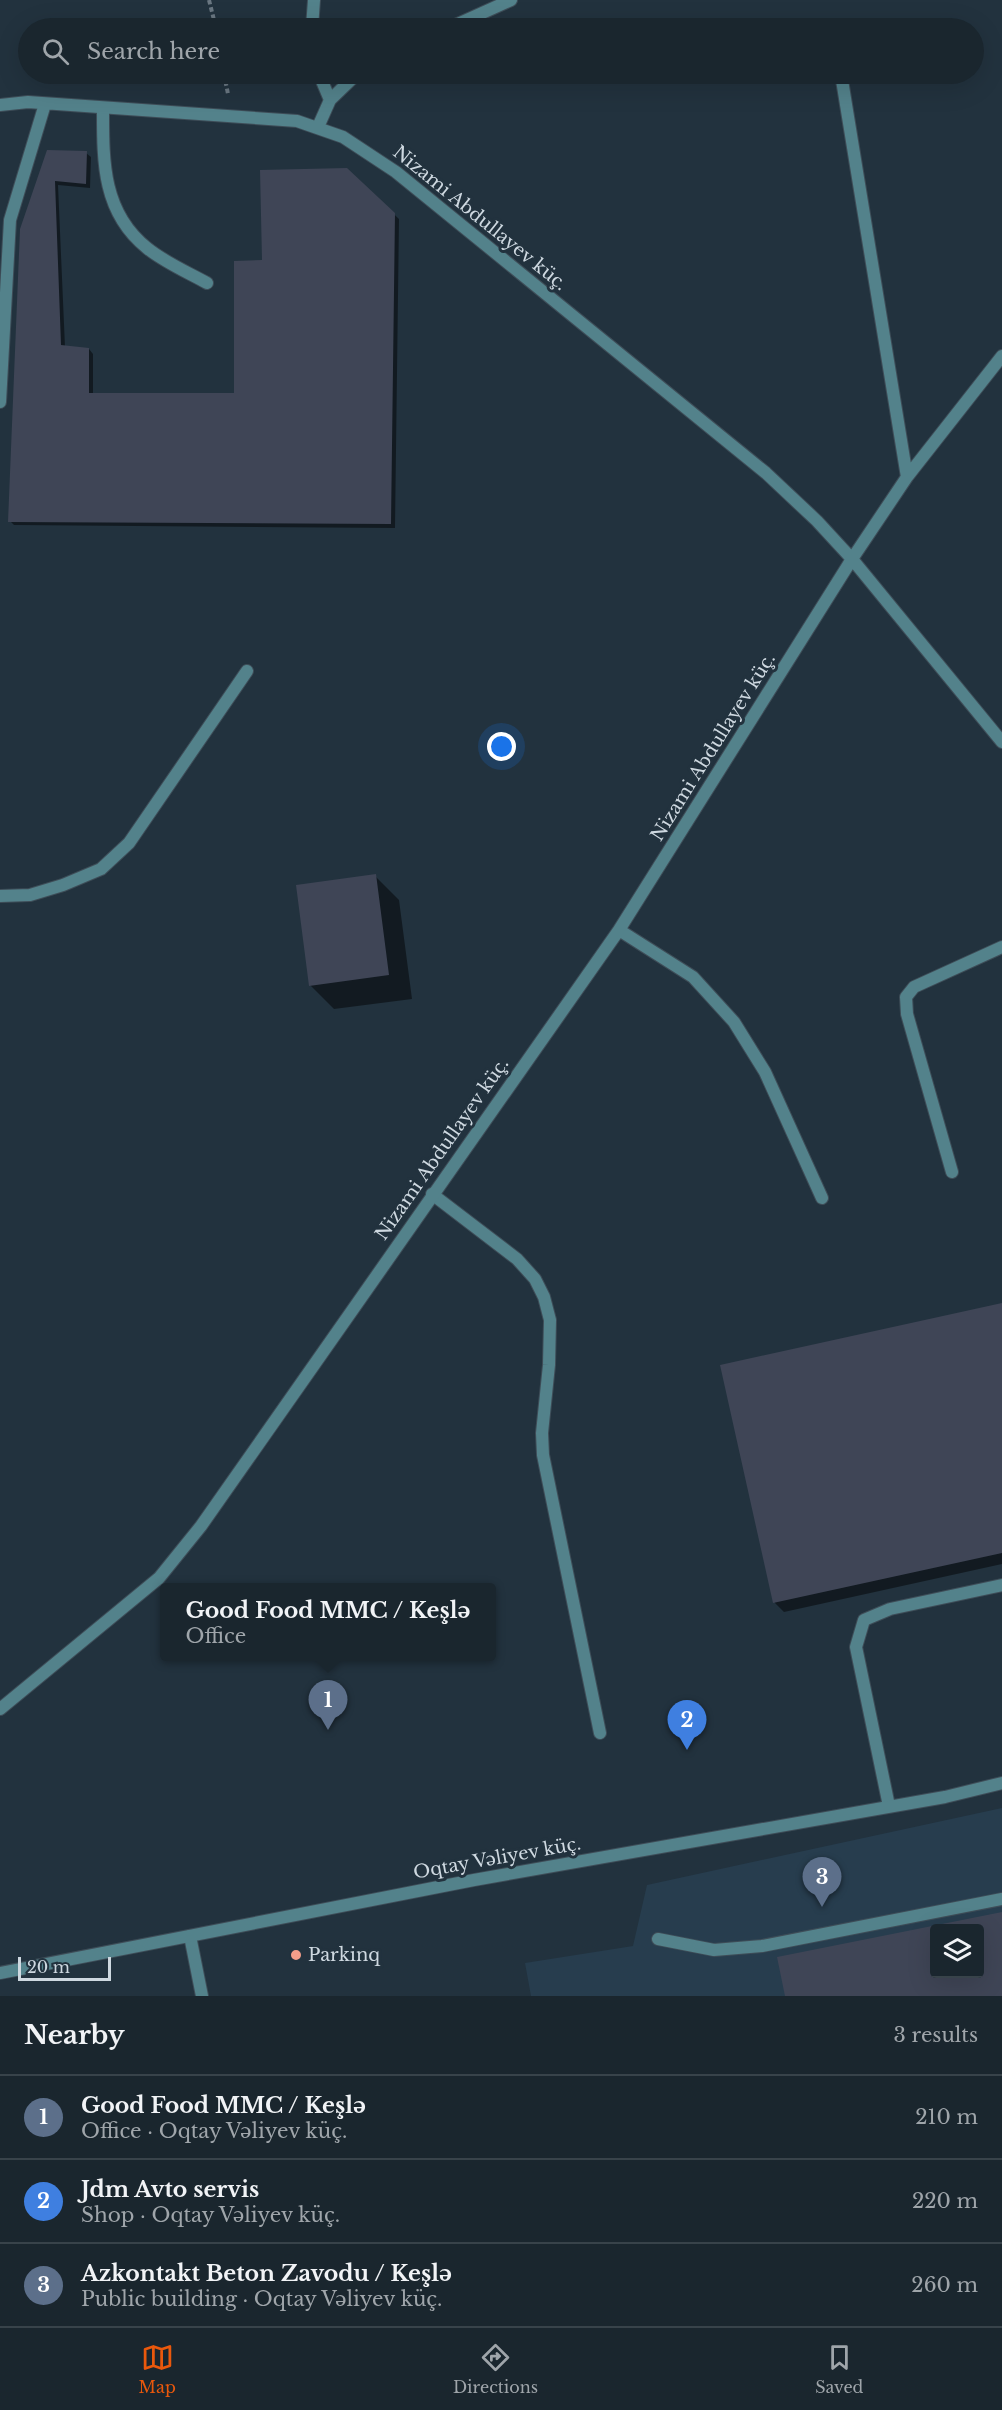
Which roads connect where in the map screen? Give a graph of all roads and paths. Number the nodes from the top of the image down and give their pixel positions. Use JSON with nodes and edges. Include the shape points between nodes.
{"nodes":[{"id":1,"x":209,"y":0,"type":"edge"},
{"id":2,"x":314,"y":0,"type":"edge"},
{"id":3,"x":511,"y":0,"type":"edge"},
{"id":4,"x":214,"y":18,"type":"edge"},
{"id":5,"x":313,"y":18,"type":"edge"},
{"id":6,"x":471,"y":18,"type":"edge"},
{"id":7,"x":323,"y":84,"type":"edge"},
{"id":8,"x":347,"y":84,"type":"edge"},
{"id":9,"x":843,"y":84,"type":"edge"},
{"id":10,"x":330,"y":100,"type":"junction"},
{"id":11,"x":45,"y":104,"type":"junction"},
{"id":12,"x":0,"y":105,"type":"edge"},
{"id":13,"x":103,"y":108,"type":"junction"},
{"id":14,"x":318,"y":127,"type":"junction"},
{"id":15,"x":207,"y":283,"type":"dead end"},
{"id":16,"x":1002,"y":356,"type":"edge"},
{"id":17,"x":0,"y":402,"type":"edge"},
{"id":18,"x":907,"y":477,"type":"junction"},
{"id":19,"x":852,"y":560,"type":"junction"},
{"id":20,"x":247,"y":671,"type":"dead end"},
{"id":21,"x":1002,"y":742,"type":"edge"},
{"id":22,"x":0,"y":896,"type":"edge"},
{"id":23,"x":619,"y":930,"type":"junction"},
{"id":24,"x":1002,"y":947,"type":"edge"},
{"id":25,"x":952,"y":1172,"type":"dead end"},
{"id":26,"x":432,"y":1194,"type":"junction"},
{"id":27,"x":822,"y":1198,"type":"dead end"},
{"id":28,"x":1002,"y":1585,"type":"edge"},
{"id":29,"x":0,"y":1708,"type":"edge"},
{"id":30,"x":600,"y":1733,"type":"dead end"},
{"id":31,"x":1002,"y":1783,"type":"edge"},
{"id":32,"x":890,"y":1806,"type":"junction"},
{"id":33,"x":1002,"y":1899,"type":"edge"},
{"id":34,"x":190,"y":1936,"type":"junction"},
{"id":35,"x":658,"y":1939,"type":"dead end"},
{"id":36,"x":0,"y":1973,"type":"edge"},
{"id":37,"x":202,"y":1996,"type":"edge"}],
"edges":[{"from":1,"to":4,"type":"path"},
{"from":2,"to":5,"type":"street"},
{"from":3,"to":6,"type":"street"},
{"from":7,"to":10,"type":"street"},
{"from":8,"to":10,"type":"street"},
{"from":9,"to":18,"type":"street"},
{"from":10,"to":14,"type":"street"},
{"from":11,"to":12,"type":"street","name":"Nizami Abdullayev küç."},
{"from":11,"to":13,"type":"street","name":"Nizami Abdullayev küç."},
{"from":11,"to":17,"type":"street","via":[[10,220]]},
{"from":13,"to":14,"type":"street","name":"Nizami Abdullayev küç.","via":[[273,119]]},
{"from":13,"to":15,"type":"street","via":[[103,154],[111,200],[124,225],[147,249]]},
{"from":14,"to":19,"type":"street","name":"Nizami Abdullayev küç.","via":[[343,137],[406,180],[766,473],[817,520]]},
{"from":16,"to":18,"type":"street","name":"Nizami Abdullayev küç."},
{"from":18,"to":19,"type":"street","name":"Nizami Abdullayev küç."},
{"from":19,"to":21,"type":"street"},
{"from":19,"to":23,"type":"street","name":"Nizami Abdullayev küç."},
{"from":20,"to":22,"type":"street","via":[[129,843],[101,868],[63,885],[30,895]]},
{"from":23,"to":26,"type":"street","name":"Nizami Abdullayev küç."},
{"from":23,"to":27,"type":"street","via":[[693,976],[734,1022],[765,1072]]},
{"from":24,"to":25,"type":"street","via":[[914,987],[906,997],[907,1014]]},
{"from":26,"to":29,"type":"street","name":"Nizami Abdullayev küç.","via":[[201,1526],[159,1578]]},
{"from":26,"to":30,"type":"street","via":[[517,1259],[535,1278],[544,1297],[550,1320],[543,1455]]},
{"from":28,"to":32,"type":"street","via":[[890,1609],[864,1620],[856,1647]]},
{"from":31,"to":32,"type":"street","name":"Oqtay Vəliyev küç."},
{"from":32,"to":34,"type":"street","name":"Oqtay Vəliyev küç.","via":[[474,1880]]},
{"from":33,"to":35,"type":"street","via":[[762,1946],[714,1950]]},
{"from":34,"to":36,"type":"street","name":"Oqtay Vəliyev küç."},
{"from":34,"to":37,"type":"street"}]}
